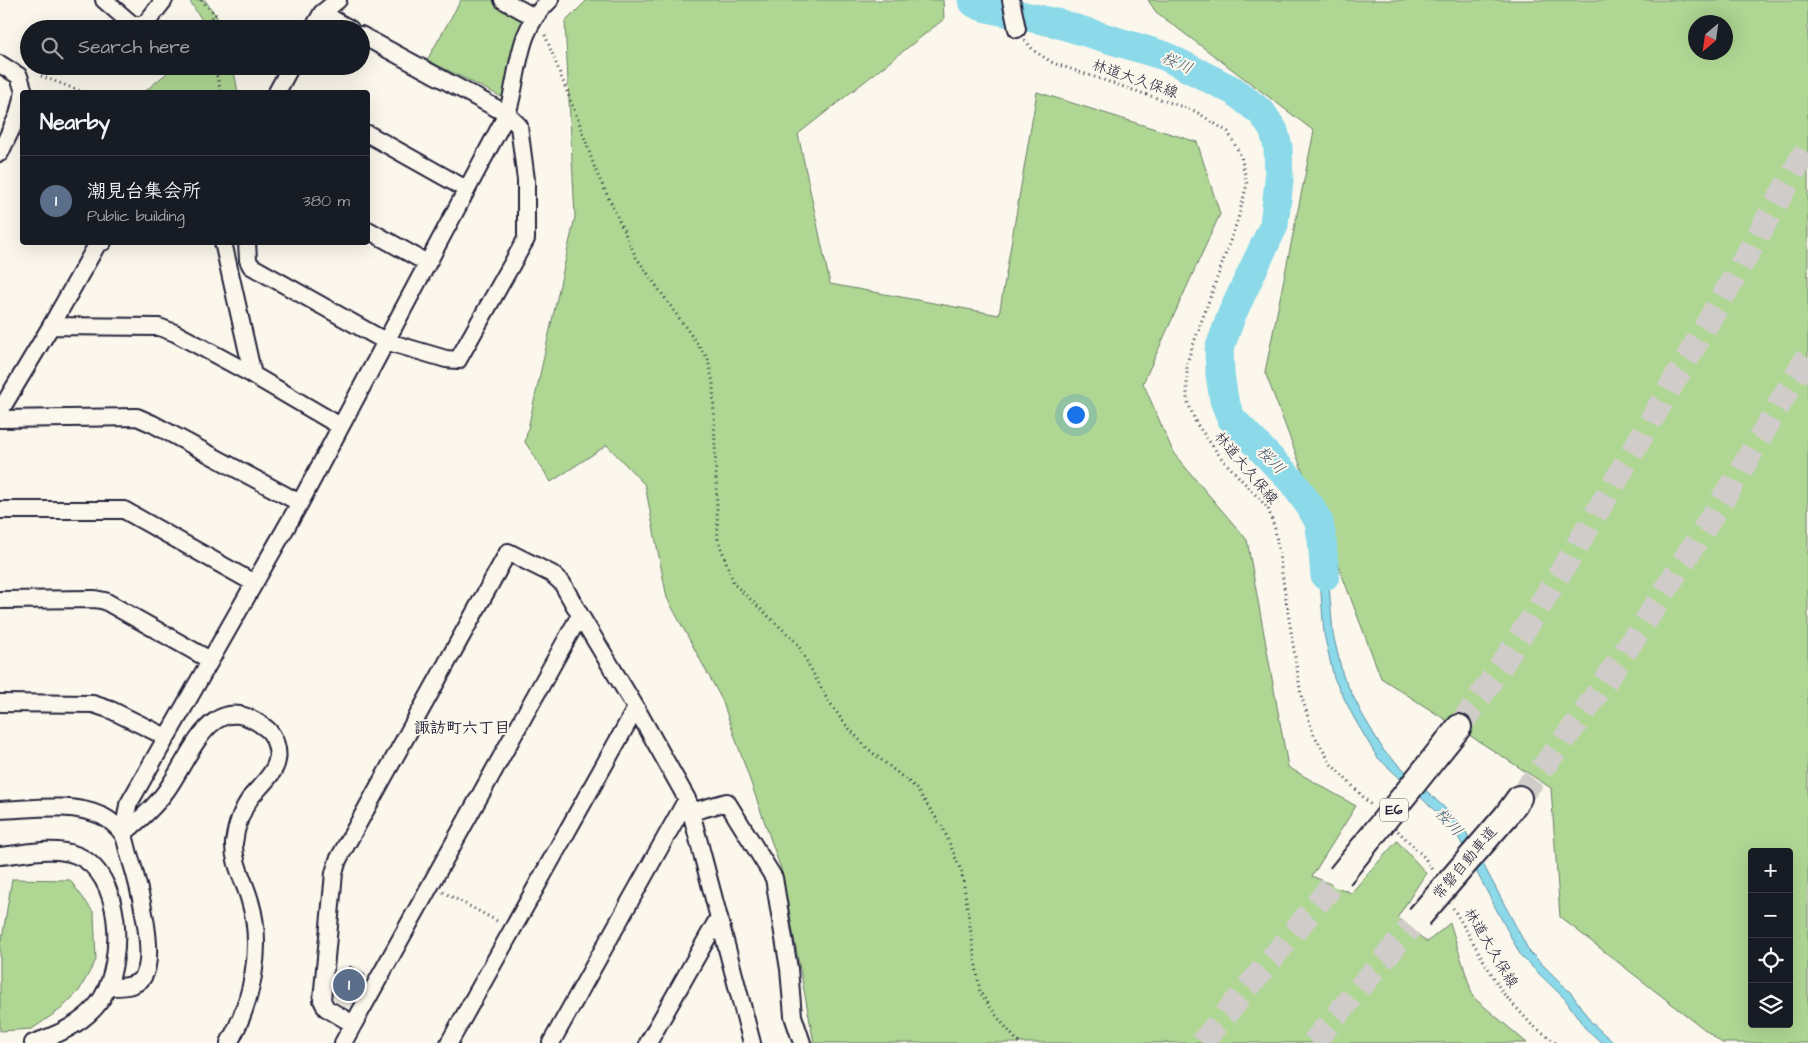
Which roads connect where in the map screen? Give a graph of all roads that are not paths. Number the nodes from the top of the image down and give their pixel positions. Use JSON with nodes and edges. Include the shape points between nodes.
{"nodes":[{"id":1,"x":104,"y":0,"type":"edge"},
{"id":2,"x":164,"y":0,"type":"edge"},
{"id":3,"x":338,"y":0,"type":"edge"},
{"id":4,"x":503,"y":0,"type":"edge"},
{"id":5,"x":550,"y":0,"type":"edge"},
{"id":6,"x":1011,"y":0,"type":"edge"},
{"id":7,"x":322,"y":13,"type":"junction"},
{"id":8,"x":534,"y":17,"type":"junction"},
{"id":9,"x":127,"y":20,"type":"edge"},
{"id":10,"x":148,"y":20,"type":"edge"},
{"id":11,"x":318,"y":20,"type":"edge"},
{"id":12,"x":334,"y":20,"type":"edge"},
{"id":13,"x":1017,"y":29,"type":"road end"},
{"id":14,"x":370,"y":40,"type":"edge"},
{"id":15,"x":0,"y":64,"type":"edge"},
{"id":16,"x":288,"y":75,"type":"edge"},
{"id":17,"x":23,"y":90,"type":"edge"},
{"id":18,"x":283,"y":90,"type":"edge"},
{"id":19,"x":20,"y":106,"type":"edge"},
{"id":20,"x":507,"y":114,"type":"junction"},
{"id":21,"x":370,"y":135,"type":"edge"},
{"id":22,"x":0,"y":153,"type":"edge"},
{"id":23,"x":466,"y":189,"type":"junction"},
{"id":24,"x":370,"y":231,"type":"edge"},
{"id":25,"x":97,"y":245,"type":"edge"},
{"id":26,"x":224,"y":245,"type":"edge"},
{"id":27,"x":247,"y":245,"type":"edge"},
{"id":28,"x":427,"y":263,"type":"junction"},
{"id":29,"x":52,"y":326,"type":"junction"},
{"id":30,"x":385,"y":341,"type":"junction"},
{"id":31,"x":253,"y":375,"type":"junction"},
{"id":32,"x":0,"y":411,"type":"edge"},
{"id":33,"x":0,"y":419,"type":"edge"},
{"id":34,"x":340,"y":426,"type":"junction"},
{"id":35,"x":300,"y":503,"type":"junction"},
{"id":36,"x":0,"y":510,"type":"edge"},
{"id":37,"x":254,"y":582,"type":"junction"},
{"id":38,"x":0,"y":600,"type":"edge"},
{"id":39,"x":580,"y":615,"type":"junction"},
{"id":40,"x":210,"y":660,"type":"junction"},
{"id":41,"x":0,"y":703,"type":"edge"},
{"id":42,"x":636,"y":708,"type":"junction"},
{"id":43,"x":1453,"y":735,"type":"tunnel mouth"},
{"id":44,"x":166,"y":737,"type":"junction"},
{"id":45,"x":689,"y":805,"type":"junction"},
{"id":46,"x":1512,"y":807,"type":"tunnel mouth"},
{"id":47,"x":0,"y":810,"type":"edge"},
{"id":48,"x":124,"y":834,"type":"junction"},
{"id":49,"x":0,"y":856,"type":"edge"},
{"id":50,"x":1336,"y":882,"type":"tunnel mouth"},
{"id":51,"x":719,"y":917,"type":"junction"},
{"id":52,"x":1415,"y":922,"type":"tunnel mouth"},
{"id":53,"x":108,"y":986,"type":"junction"},
{"id":54,"x":353,"y":1024,"type":"junction"},
{"id":55,"x":750,"y":1042,"type":"edge"},
{"id":56,"x":33,"y":1043,"type":"edge"},
{"id":57,"x":228,"y":1043,"type":"edge"},
{"id":58,"x":343,"y":1043,"type":"edge"},
{"id":59,"x":449,"y":1043,"type":"edge"},
{"id":60,"x":551,"y":1043,"type":"edge"},
{"id":61,"x":648,"y":1043,"type":"edge"},
{"id":62,"x":802,"y":1043,"type":"edge"}],
"edges":[{"from":1,"to":9,"type":"street"},
{"from":2,"to":10,"type":"street"},
{"from":3,"to":7,"type":"street"},
{"from":4,"to":8,"type":"street"},
{"from":5,"to":8,"type":"street"},
{"from":6,"to":13,"type":"street"},
{"from":7,"to":11,"type":"street"},
{"from":7,"to":12,"type":"street"},
{"from":8,"to":20,"type":"street","via":[[518,59],[514,94]]},
{"from":14,"to":20,"type":"street"},
{"from":15,"to":17,"type":"street","via":[[19,76]]},
{"from":16,"to":18,"type":"street"},
{"from":19,"to":22,"type":"street"},
{"from":20,"to":23,"type":"street"},
{"from":20,"to":30,"type":"street","via":[[519,126],[526,180],[526,239],[458,360]]},
{"from":21,"to":23,"type":"street"},
{"from":23,"to":28,"type":"street"},
{"from":24,"to":28,"type":"street"},
{"from":25,"to":29,"type":"street"},
{"from":26,"to":31,"type":"street"},
{"from":27,"to":30,"type":"street","via":[[251,266]]},
{"from":28,"to":30,"type":"street"},
{"from":29,"to":31,"type":"street","via":[[159,327]]},
{"from":29,"to":32,"type":"street"},
{"from":30,"to":34,"type":"street"},
{"from":31,"to":34,"type":"street"},
{"from":33,"to":35,"type":"street","via":[[137,417]]},
{"from":34,"to":35,"type":"street"},
{"from":35,"to":37,"type":"street"},
{"from":36,"to":37,"type":"street","via":[[124,510]]},
{"from":37,"to":40,"type":"street"},
{"from":38,"to":40,"type":"street","via":[[105,601]]},
{"from":39,"to":42,"type":"street"},
{"from":39,"to":54,"type":"street"},
{"from":39,"to":54,"type":"street","via":[[562,584],[552,574],[508,552],[338,860],[322,1000],[326,1008]]},
{"from":40,"to":44,"type":"street"},
{"from":41,"to":44,"type":"street","via":[[94,704]]},
{"from":42,"to":45,"type":"street"},
{"from":42,"to":59,"type":"street"},
{"from":43,"to":50,"type":"highway","number":"E6","bridge":true},
{"from":44,"to":48,"type":"street","via":[[128,805]]},
{"from":45,"to":51,"type":"street"},
{"from":45,"to":60,"type":"street"},
{"from":45,"to":62,"type":"street","via":[[727,802],[774,878],[793,1016]]},
{"from":46,"to":52,"type":"highway","name":"常磐自動車道","bridge":true},
{"from":47,"to":48,"type":"street","via":[[66,808],[87,811],[103,816]]},
{"from":48,"to":53,"type":"street","via":[[141,893],[148,957],[142,979],[130,986]]},
{"from":48,"to":57,"type":"street","via":[[167,790],[200,734],[210,724],[223,717],[241,715],[270,731],[278,748],[277,762],[241,813],[236,831],[234,846],[238,868],[257,936],[254,971],[245,1006]]},
{"from":49,"to":53,"type":"street","via":[[56,851],[91,863],[101,875],[110,896],[117,938]]},
{"from":51,"to":55,"type":"street"},
{"from":51,"to":61,"type":"street"},
{"from":53,"to":56,"type":"street","via":[[101,1000],[76,1024]]},
{"from":54,"to":58,"type":"street"}]}
